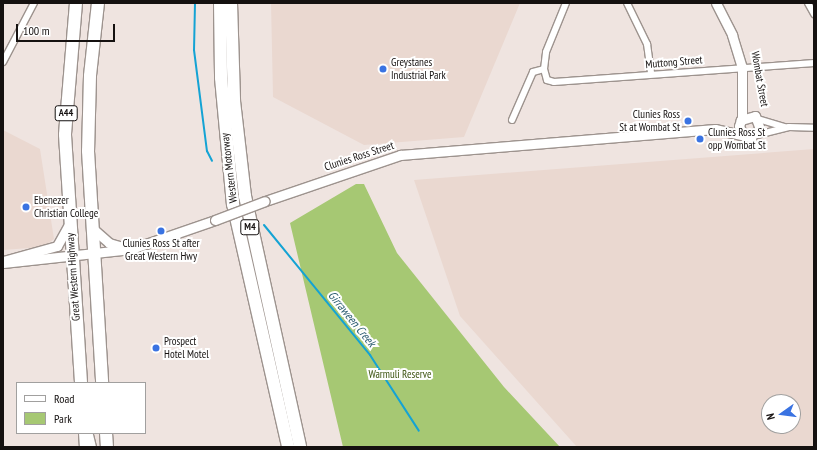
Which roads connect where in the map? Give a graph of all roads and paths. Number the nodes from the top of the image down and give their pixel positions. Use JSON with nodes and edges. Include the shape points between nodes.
{"nodes":[{"id":1,"x":34,"y":3,"type":"edge"},
{"id":2,"x":76,"y":3,"type":"edge"},
{"id":3,"x":98,"y":3,"type":"edge"},
{"id":4,"x":220,"y":3,"type":"edge"},
{"id":5,"x":232,"y":3,"type":"edge"},
{"id":6,"x":566,"y":3,"type":"edge"},
{"id":7,"x":627,"y":3,"type":"edge"},
{"id":8,"x":716,"y":3,"type":"edge"},
{"id":9,"x":721,"y":3,"type":"edge"},
{"id":10,"x":808,"y":3,"type":"edge"},
{"id":11,"x":814,"y":14,"type":"edge"},
{"id":12,"x":3,"y":62,"type":"edge"},
{"id":13,"x":814,"y":63,"type":"edge"},
{"id":14,"x":744,"y":67,"type":"junction"},
{"id":15,"x":544,"y":69,"type":"junction"},
{"id":16,"x":651,"y":74,"type":"junction"},
{"id":17,"x":756,"y":117,"type":"junction"},
{"id":18,"x":742,"y":119,"type":"junction"},
{"id":19,"x":512,"y":120,"type":"dead end"},
{"id":20,"x":789,"y":128,"type":"junction"},
{"id":21,"x":814,"y":128,"type":"edge"},
{"id":22,"x":715,"y":129,"type":"junction"},
{"id":23,"x":743,"y":135,"type":"junction"},
{"id":24,"x":756,"y":135,"type":"junction"},
{"id":25,"x":69,"y":223,"type":"junction"},
{"id":26,"x":92,"y":228,"type":"junction"},
{"id":27,"x":131,"y":249,"type":"junction"},
{"id":28,"x":94,"y":255,"type":"junction"},
{"id":29,"x":72,"y":257,"type":"junction"},
{"id":30,"x":3,"y":262,"type":"edge"},
{"id":31,"x":81,"y":382,"type":"edge"},
{"id":32,"x":102,"y":382,"type":"edge"},
{"id":33,"x":85,"y":434,"type":"edge"},
{"id":34,"x":90,"y":434,"type":"edge"},
{"id":35,"x":106,"y":434,"type":"edge"},
{"id":36,"x":110,"y":434,"type":"edge"},
{"id":37,"x":86,"y":447,"type":"edge"},
{"id":38,"x":93,"y":447,"type":"edge"},
{"id":39,"x":106,"y":447,"type":"edge"},
{"id":40,"x":113,"y":447,"type":"edge"},
{"id":41,"x":288,"y":447,"type":"edge"},
{"id":42,"x":300,"y":447,"type":"edge"}],
"edges":[{"from":1,"to":12,"type":"street"},
{"from":2,"to":25,"type":"highway","name":"Great Western Highway","number":"A44","via":[[65,135]]},
{"from":3,"to":26,"type":"highway","name":"Great Western Highway","number":"A44","via":[[88,102]]},
{"from":4,"to":41,"type":"highway","name":"Western Motorway","number":"M4","via":[[221,78],[233,204]]},
{"from":5,"to":42,"type":"highway","name":"Western Motorway","number":"M4","via":[[234,101],[245,196]]},
{"from":6,"to":15,"type":"street","via":[[546,52]]},
{"from":7,"to":16,"type":"street","via":[[647,44]]},
{"from":8,"to":14,"type":"street","name":"Wombat Street"},
{"from":9,"to":14,"type":"street","name":"Wombat Street","via":[[741,44]]},
{"from":10,"to":11,"type":"street"},
{"from":13,"to":14,"type":"street","name":"Muttong Street"},
{"from":14,"to":16,"type":"street","name":"Muttong Street"},
{"from":14,"to":17,"type":"street","name":"Wombat Street"},
{"from":14,"to":18,"type":"street","name":"Wombat Street"},
{"from":15,"to":16,"type":"street","name":"Muttong Street","via":[[547,80],[554,82]]},
{"from":15,"to":19,"type":"street","via":[[533,72]]},
{"from":17,"to":18,"type":"street"},
{"from":17,"to":20,"type":"street"},
{"from":17,"to":24,"type":"street","via":[[761,125]]},
{"from":18,"to":22,"type":"street","name":"Clunies Ross Street"},
{"from":18,"to":23,"type":"street","via":[[739,126]]},
{"from":20,"to":21,"type":"street"},
{"from":20,"to":24,"type":"street"},
{"from":22,"to":23,"type":"street","name":"Clunies Ross Street"},
{"from":22,"to":27,"type":"street","name":"Clunies Ross Street","bridge":true,"via":[[400,155]]},
{"from":23,"to":24,"type":"street"},
{"from":25,"to":29,"type":"highway","name":"Great Western Highway","number":"A44"},
{"from":25,"to":30,"type":"street","via":[[57,246]]},
{"from":26,"to":27,"type":"street","via":[[109,243]]},
{"from":26,"to":28,"type":"highway","name":"Great Western Highway","number":"A44"},
{"from":27,"to":28,"type":"street","name":"Clunies Ross Street"},
{"from":28,"to":29,"type":"street","name":"Clunies Ross Street"},
{"from":28,"to":32,"type":"highway","name":"Great Western Highway","number":"A44"},
{"from":29,"to":30,"type":"street","name":"Clunies Ross Street"},
{"from":29,"to":31,"type":"highway","name":"Great Western Highway","number":"A44"},
{"from":33,"to":37,"type":"highway"},
{"from":34,"to":38,"type":"street"},
{"from":35,"to":39,"type":"highway"},
{"from":36,"to":40,"type":"street"}]}
